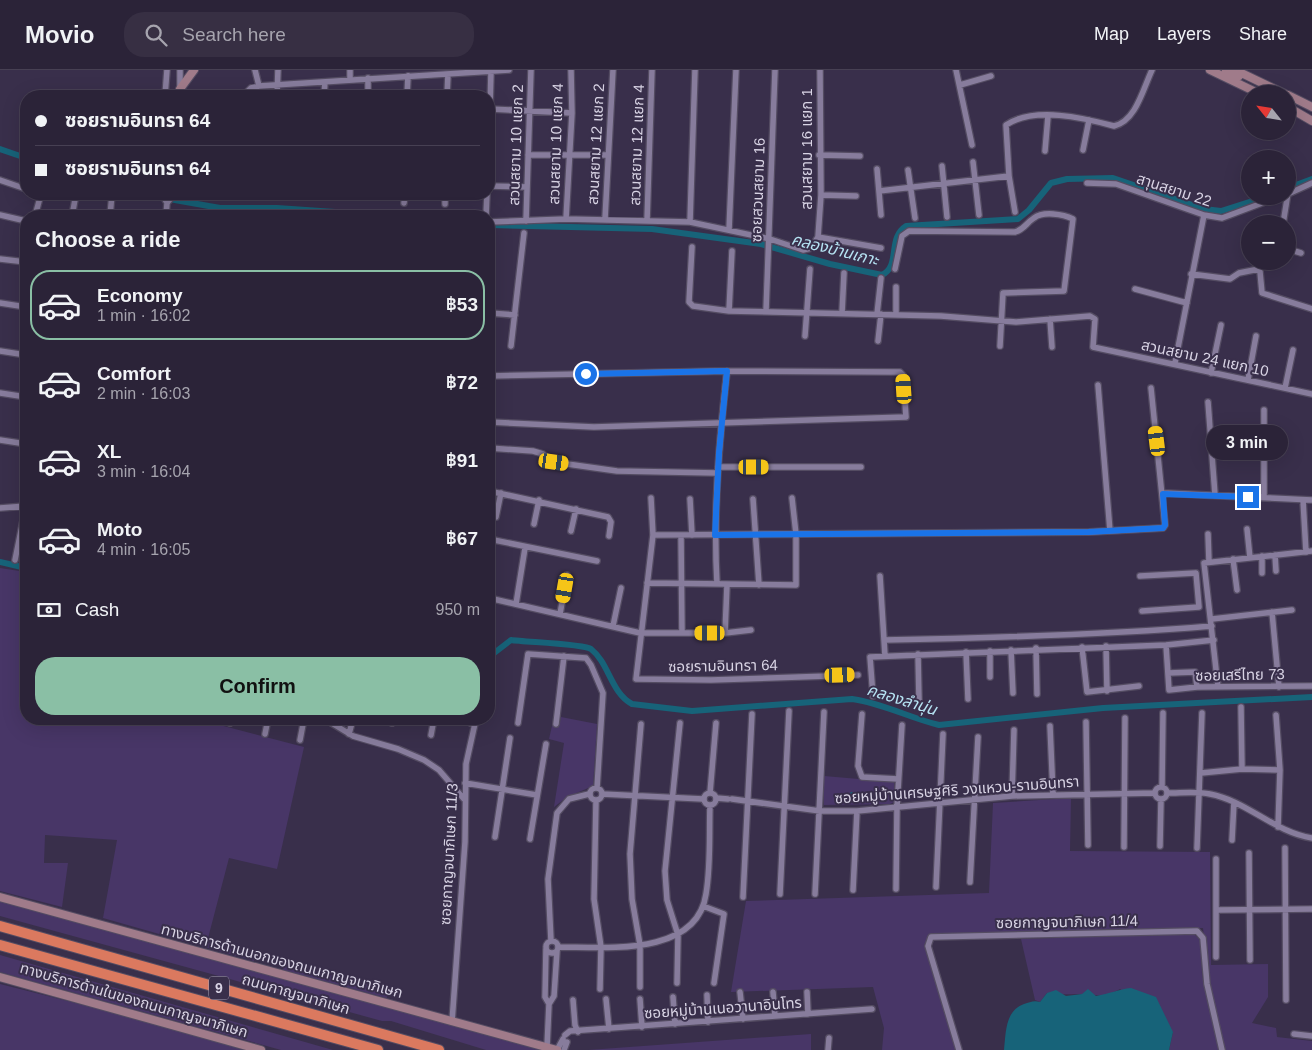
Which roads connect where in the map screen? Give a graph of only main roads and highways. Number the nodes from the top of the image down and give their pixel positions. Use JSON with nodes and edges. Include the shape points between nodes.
{"nodes":[{"id":1,"x":194,"y":70,"type":"edge"},
{"id":2,"x":1210,"y":70,"type":"edge"},
{"id":3,"x":1226,"y":70,"type":"edge"},
{"id":4,"x":1235,"y":70,"type":"edge"},
{"id":5,"x":1242,"y":85,"type":"edge"},
{"id":6,"x":1251,"y":85,"type":"edge"},
{"id":7,"x":1267,"y":85,"type":"edge"},
{"id":8,"x":182,"y":90,"type":"edge"},
{"id":9,"x":1296,"y":99,"type":"edge"},
{"id":10,"x":1312,"y":107,"type":"edge"},
{"id":11,"x":1296,"y":112,"type":"edge"},
{"id":12,"x":1312,"y":121,"type":"edge"},
{"id":13,"x":0,"y":897,"type":"edge"},
{"id":14,"x":0,"y":926,"type":"edge"},
{"id":15,"x":0,"y":945,"type":"edge"},
{"id":16,"x":0,"y":977,"type":"edge"},
{"id":17,"x":261,"y":1050,"type":"edge"},
{"id":18,"x":378,"y":1050,"type":"edge"},
{"id":19,"x":439,"y":1050,"type":"edge"},
{"id":20,"x":557,"y":1050,"type":"edge"}],
"edges":[{"from":1,"to":8,"type":"main road"},
{"from":2,"to":5,"type":"main road"},
{"from":3,"to":6,"type":"main road"},
{"from":4,"to":7,"type":"main road"},
{"from":9,"to":10,"type":"main road"},
{"from":11,"to":12,"type":"main road"},
{"from":13,"to":20,"type":"main road","name":"ทางบริการด้านนอกของถนนกาญจนาภิเษก"},
{"from":14,"to":19,"type":"highway","name":"ถนนกาญจนาภิเษก","number":"9"},
{"from":15,"to":18,"type":"highway","name":"ถนนกาญจนาภิเษก","number":"9"},
{"from":16,"to":17,"type":"main road","name":"ทางบริการด้านในของถนนกาญจนาภิเษก"}]}
